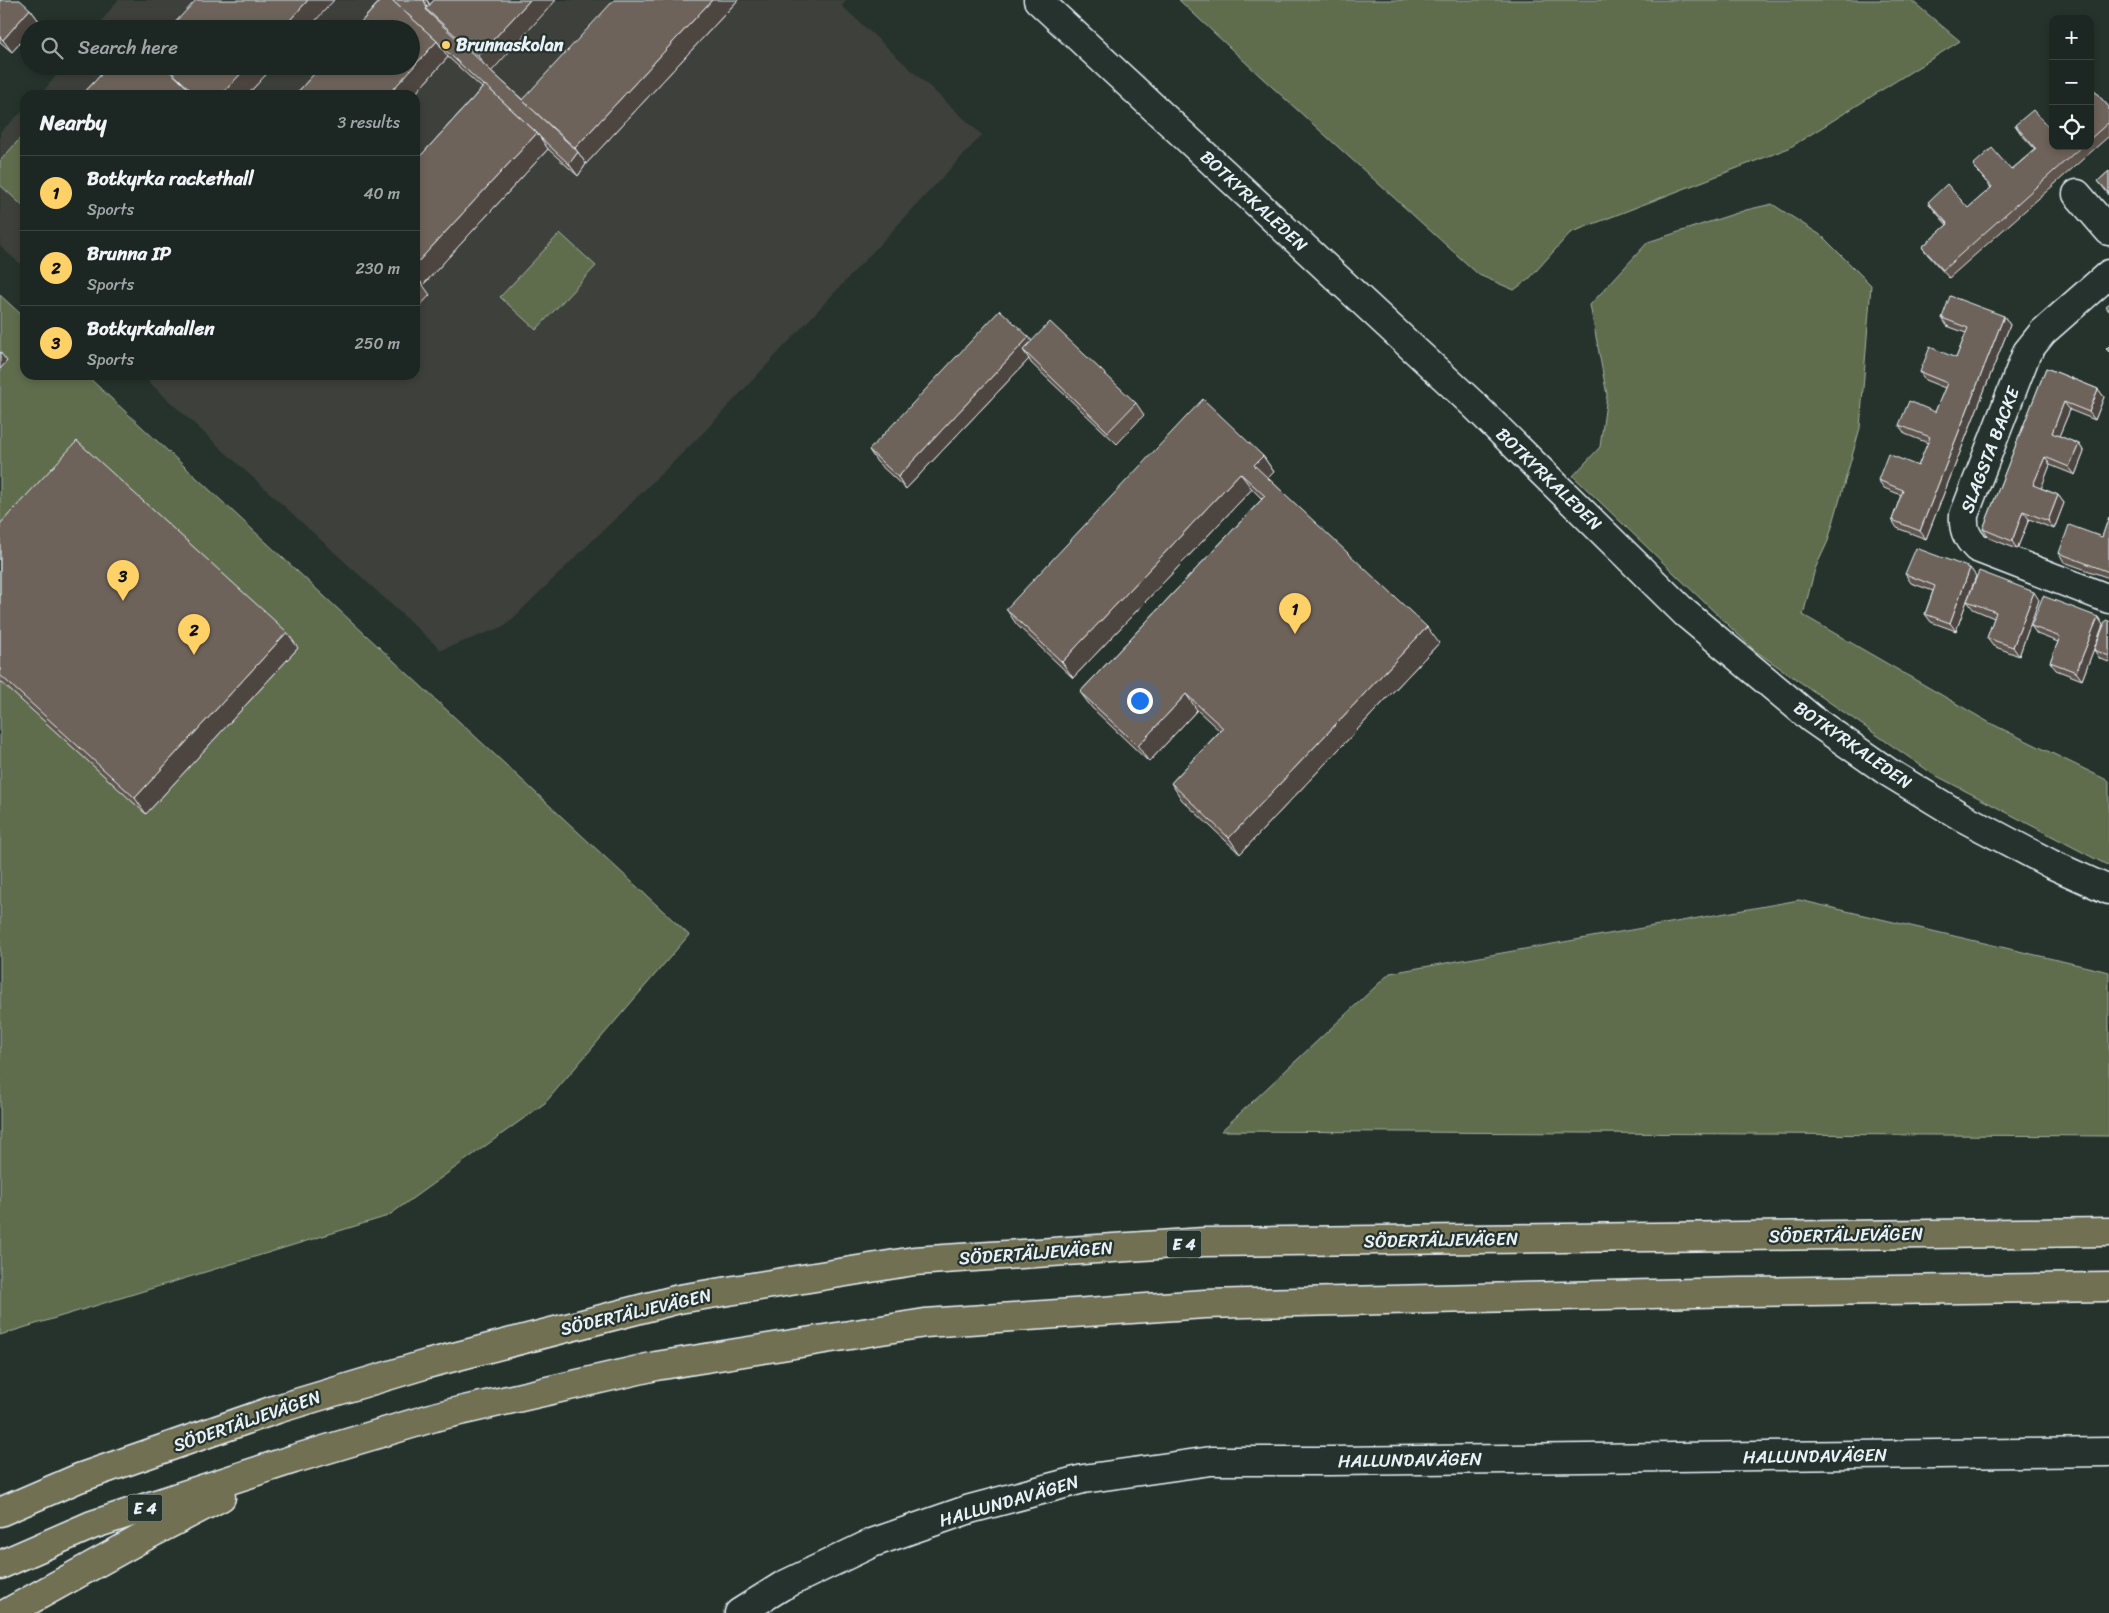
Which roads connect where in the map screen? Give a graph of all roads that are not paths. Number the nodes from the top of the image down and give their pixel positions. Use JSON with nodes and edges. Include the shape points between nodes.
{"nodes":[{"id":1,"x":1038,"y":0,"type":"edge"},
{"id":2,"x":2077,"y":194,"type":"dead end"},
{"id":3,"x":2109,"y":230,"type":"edge"},
{"id":4,"x":2109,"y":274,"type":"edge"},
{"id":5,"x":2109,"y":599,"type":"edge"},
{"id":6,"x":2109,"y":890,"type":"edge"},
{"id":7,"x":2109,"y":1232,"type":"edge"},
{"id":8,"x":2109,"y":1287,"type":"edge"},
{"id":9,"x":2109,"y":1452,"type":"edge"},
{"id":10,"x":294,"y":1459,"type":"junction"},
{"id":11,"x":0,"y":1512,"type":"edge"},
{"id":12,"x":0,"y":1565,"type":"edge"},
{"id":13,"x":7,"y":1613,"type":"edge"},
{"id":14,"x":739,"y":1613,"type":"edge"}],
"edges":[{"from":1,"to":6,"type":"main road","name":"BOTKYRKALEDEN","via":[[1474,405],[1685,613],[1812,719],[1888,772],[1955,813],[2051,864]]},
{"from":2,"to":3,"type":"main road"},
{"from":4,"to":5,"type":"main road","name":"SLAGSTA BACKE","via":[[2043,332],[2028,352],[1964,514],[1964,523],[1969,540],[1977,548]]},
{"from":7,"to":11,"type":"highway","name":"SÖDERTÄLJEVÄGEN","number":"E 4","via":[[1204,1242],[914,1262],[679,1299],[427,1364],[268,1412],[79,1478]]},
{"from":8,"to":10,"type":"highway","number":"E 4","via":[[1205,1304],[925,1323],[656,1366],[438,1416]]},
{"from":9,"to":14,"type":"main road","name":"HALLUNDAVÄGEN","via":[[1212,1460],[1083,1479],[970,1509],[872,1543],[782,1586]]},
{"from":10,"to":12,"type":"highway","number":"E 4","via":[[92,1525]]},
{"from":10,"to":13,"type":"highway"}]}
